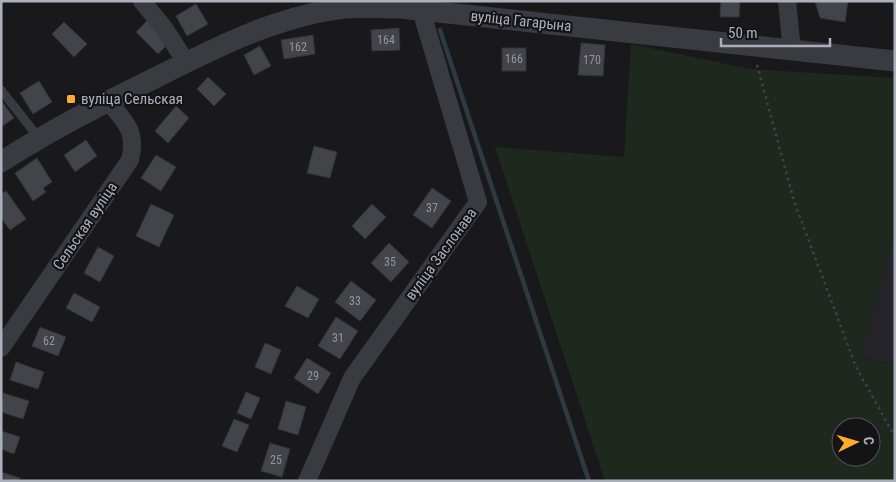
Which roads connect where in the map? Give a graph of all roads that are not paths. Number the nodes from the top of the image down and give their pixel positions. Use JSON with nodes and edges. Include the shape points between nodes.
{"nodes":[{"id":1,"x":142,"y":1,"type":"edge"},
{"id":2,"x":787,"y":1,"type":"edge"},
{"id":3,"x":419,"y":7,"type":"edge"},
{"id":4,"x":792,"y":51,"type":"junction"},
{"id":5,"x":895,"y":61,"type":"edge"},
{"id":6,"x":186,"y":62,"type":"junction"},
{"id":7,"x":1,"y":90,"type":"edge"},
{"id":8,"x":108,"y":101,"type":"junction"},
{"id":9,"x":40,"y":138,"type":"junction"},
{"id":10,"x":1,"y":162,"type":"edge"},
{"id":11,"x":1,"y":348,"type":"edge"},
{"id":12,"x":307,"y":481,"type":"edge"}],
"edges":[{"from":1,"to":6,"type":"street"},
{"from":2,"to":4,"type":"street"},
{"from":3,"to":4,"type":"street","name":"вуліца Гагарына"},
{"from":3,"to":6,"type":"street","name":"вуліца Гагарына","via":[[339,8],[292,18]]},
{"from":3,"to":12,"type":"street","name":"вуліца Заслонава","via":[[478,202],[352,378]]},
{"from":4,"to":5,"type":"street","name":"вуліца Гагарына"},
{"from":6,"to":8,"type":"street","name":"вуліца Гагарына"},
{"from":7,"to":9,"type":"lane"},
{"from":8,"to":9,"type":"street","name":"вуліца Гагарына"},
{"from":8,"to":11,"type":"street","name":"Сельская вуліца","via":[[129,126],[134,143],[130,160]]},
{"from":9,"to":10,"type":"street","name":"вуліца Гагарына"}]}
